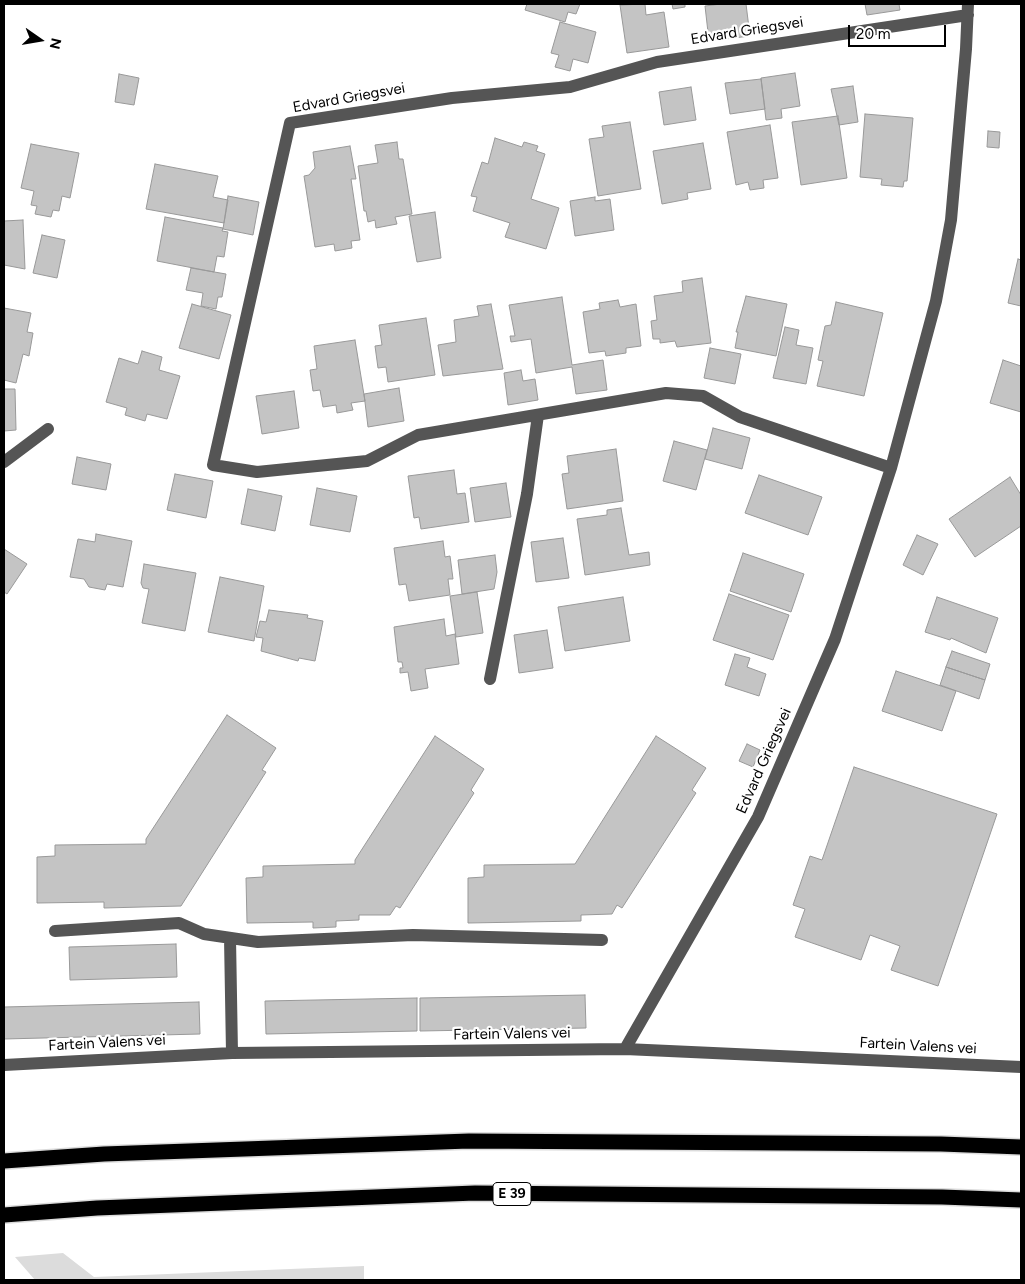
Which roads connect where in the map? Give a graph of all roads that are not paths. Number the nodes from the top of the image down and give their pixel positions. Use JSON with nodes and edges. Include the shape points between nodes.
{"nodes":[{"id":1,"x":968,"y":9,"type":"edge"},
{"id":2,"x":538,"y":415,"type":"junction"},
{"id":3,"x":48,"y":429,"type":"dead end"},
{"id":4,"x":4,"y":462,"type":"edge"},
{"id":5,"x":891,"y":468,"type":"junction"},
{"id":6,"x":490,"y":679,"type":"dead end"},
{"id":7,"x":54,"y":931,"type":"dead end"},
{"id":8,"x":230,"y":938,"type":"junction"},
{"id":9,"x":602,"y":940,"type":"dead end"},
{"id":10,"x":625,"y":1049,"type":"junction"},
{"id":11,"x":232,"y":1053,"type":"junction"},
{"id":12,"x":4,"y":1065,"type":"edge"},
{"id":13,"x":1021,"y":1067,"type":"edge"},
{"id":14,"x":1021,"y":1146,"type":"edge"},
{"id":15,"x":4,"y":1161,"type":"edge"},
{"id":16,"x":1021,"y":1200,"type":"edge"},
{"id":17,"x":4,"y":1215,"type":"edge"}],
"edges":[{"from":1,"to":2,"type":"street","name":"Edvard Griegsvei","via":[[657,62],[570,87],[452,98],[290,123],[212,465],[257,472],[367,461],[418,435]]},
{"from":1,"to":5,"type":"street","name":"Edvard Griegsvei","via":[[949,228],[936,300]]},
{"from":2,"to":5,"type":"street","name":"Edvard Griegsvei","via":[[666,393],[703,396],[740,416]]},
{"from":2,"to":6,"type":"street","via":[[527,494]]},
{"from":3,"to":4,"type":"street"},
{"from":5,"to":10,"type":"street","name":"Edvard Griegsvei","via":[[835,638],[758,817]]},
{"from":7,"to":8,"type":"street","via":[[179,922],[204,934]]},
{"from":8,"to":9,"type":"street","via":[[258,942],[413,935]]},
{"from":8,"to":11,"type":"street"},
{"from":10,"to":11,"type":"street","name":"Fartein Valens vei"},
{"from":10,"to":13,"type":"street","name":"Fartein Valens vei"},
{"from":11,"to":12,"type":"street","name":"Fartein Valens vei"},
{"from":14,"to":15,"type":"highway","via":[[469,1141],[104,1154]]},
{"from":16,"to":17,"type":"highway","number":"E 39","via":[[475,1193],[107,1207]]}]}
